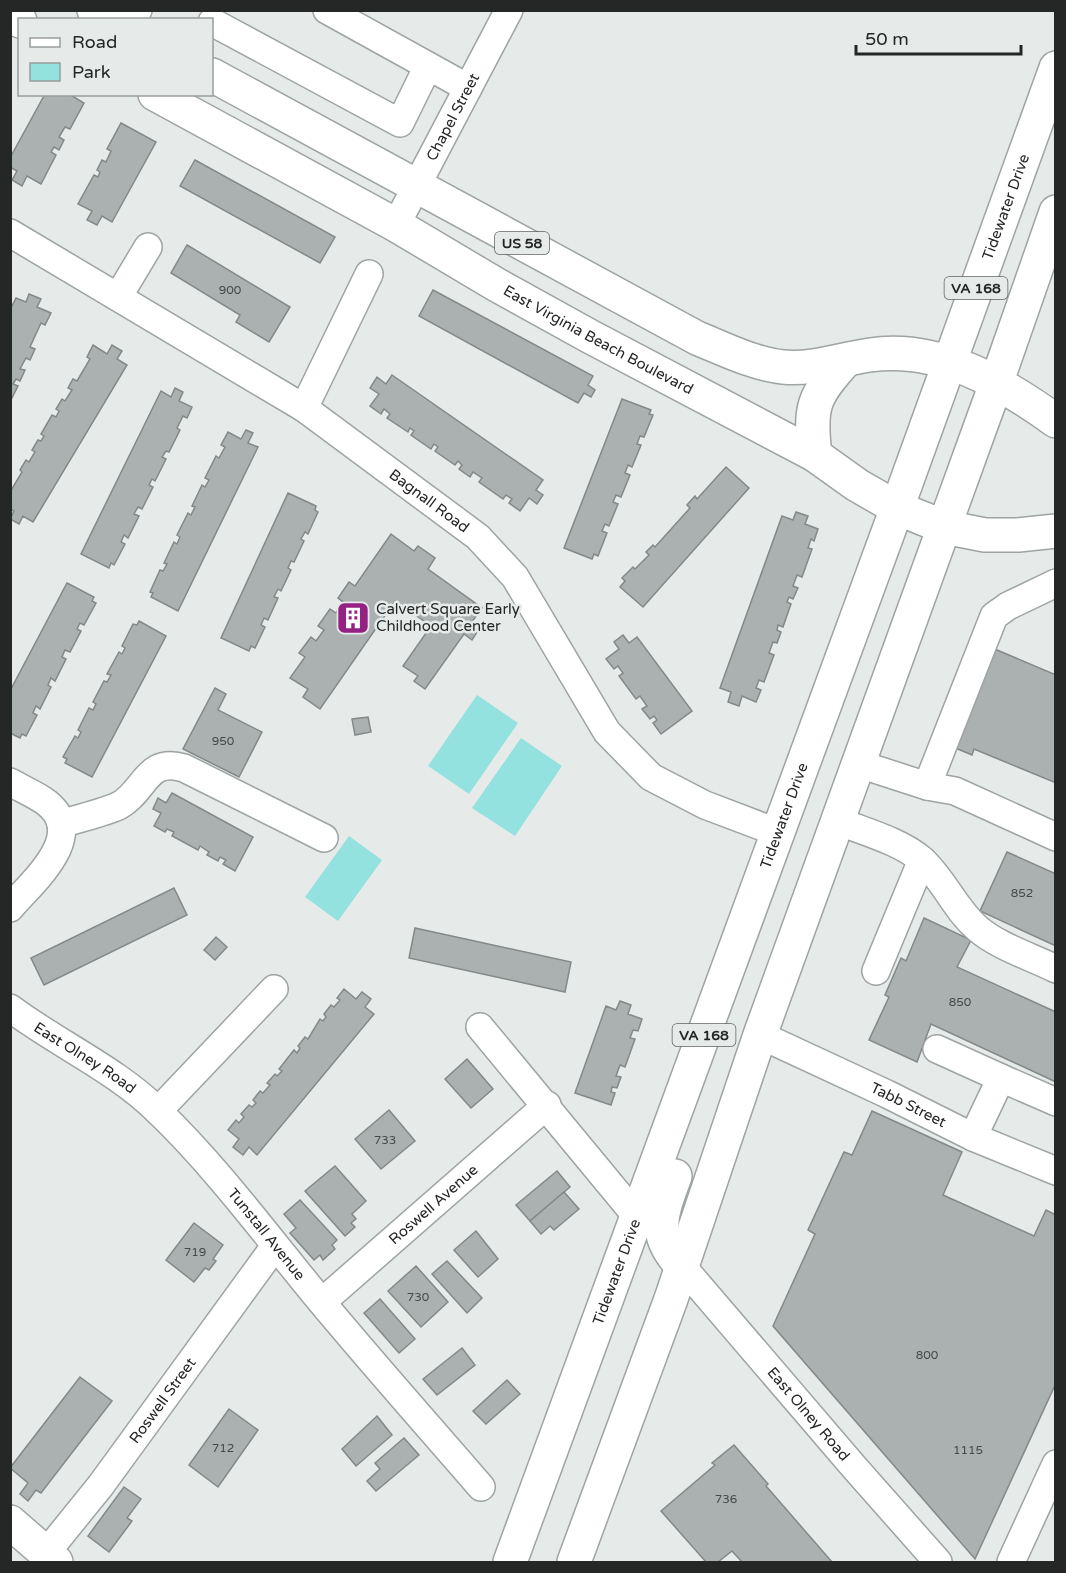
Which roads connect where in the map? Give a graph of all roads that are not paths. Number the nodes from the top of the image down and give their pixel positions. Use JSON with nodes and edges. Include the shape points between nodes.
{"nodes":[{"id":1,"x":94,"y":10,"type":"edge"},
{"id":2,"x":327,"y":10,"type":"edge"},
{"id":3,"x":509,"y":10,"type":"edge"},
{"id":4,"x":107,"y":18,"type":"edge"},
{"id":5,"x":213,"y":23,"type":"edge"},
{"id":6,"x":428,"y":66,"type":"junction"},
{"id":7,"x":1056,"y":68,"type":"edge"},
{"id":8,"x":213,"y":76,"type":"edge"},
{"id":9,"x":468,"y":88,"type":"junction"},
{"id":10,"x":159,"y":96,"type":"edge"},
{"id":11,"x":417,"y":185,"type":"junction"},
{"id":12,"x":1056,"y":212,"type":"edge"},
{"id":13,"x":396,"y":225,"type":"junction"},
{"id":14,"x":10,"y":232,"type":"edge"},
{"id":15,"x":148,"y":247,"type":"dead end"},
{"id":16,"x":1050,"y":247,"type":"edge"},
{"id":17,"x":369,"y":274,"type":"dead end"},
{"id":18,"x":118,"y":297,"type":"junction"},
{"id":19,"x":846,"y":360,"type":"junction"},
{"id":20,"x":949,"y":363,"type":"junction"},
{"id":21,"x":997,"y":381,"type":"junction"},
{"id":22,"x":304,"y":408,"type":"junction"},
{"id":23,"x":1056,"y":421,"type":"edge"},
{"id":24,"x":815,"y":455,"type":"junction"},
{"id":25,"x":897,"y":508,"type":"junction"},
{"id":26,"x":1056,"y":510,"type":"edge"},
{"id":27,"x":944,"y":527,"type":"junction"},
{"id":28,"x":1043,"y":533,"type":"edge"},
{"id":29,"x":1056,"y":583,"type":"edge"},
{"id":30,"x":859,"y":764,"type":"junction"},
{"id":31,"x":10,"y":782,"type":"edge"},
{"id":32,"x":927,"y":786,"type":"junction"},
{"id":33,"x":838,"y":821,"type":"junction"},
{"id":34,"x":61,"y":824,"type":"junction"},
{"id":35,"x":779,"y":833,"type":"junction"},
{"id":36,"x":1056,"y":837,"type":"edge"},
{"id":37,"x":324,"y":838,"type":"dead end"},
{"id":38,"x":922,"y":860,"type":"junction"},
{"id":39,"x":10,"y":908,"type":"edge"},
{"id":40,"x":1056,"y":969,"type":"edge"},
{"id":41,"x":876,"y":971,"type":"dead end"},
{"id":42,"x":274,"y":989,"type":"dead end"},
{"id":43,"x":714,"y":1007,"type":"junction"},
{"id":44,"x":10,"y":1008,"type":"edge"},
{"id":45,"x":480,"y":1027,"type":"dead end"},
{"id":46,"x":760,"y":1035,"type":"junction"},
{"id":47,"x":937,"y":1049,"type":"dead end"},
{"id":48,"x":1001,"y":1078,"type":"junction"},
{"id":49,"x":1056,"y":1102,"type":"edge"},
{"id":50,"x":547,"y":1106,"type":"junction"},
{"id":51,"x":158,"y":1111,"type":"junction"},
{"id":52,"x":973,"y":1137,"type":"junction"},
{"id":53,"x":1056,"y":1171,"type":"edge"},
{"id":54,"x":638,"y":1218,"type":"junction"},
{"id":55,"x":275,"y":1246,"type":"junction"},
{"id":56,"x":681,"y":1265,"type":"junction"},
{"id":57,"x":322,"y":1302,"type":"junction"},
{"id":58,"x":1056,"y":1464,"type":"edge"},
{"id":59,"x":481,"y":1487,"type":"dead end"},
{"id":60,"x":10,"y":1522,"type":"edge"},
{"id":61,"x":51,"y":1558,"type":"edge"},
{"id":62,"x":510,"y":1563,"type":"edge"},
{"id":63,"x":574,"y":1563,"type":"edge"},
{"id":64,"x":938,"y":1563,"type":"edge"},
{"id":65,"x":1011,"y":1563,"type":"edge"}],
"edges":[{"from":1,"to":4,"type":"main road"},
{"from":2,"to":6,"type":"street"},
{"from":3,"to":9,"type":"street","name":"Chapel Street"},
{"from":5,"to":6,"type":"street","via":[[400,123]]},
{"from":6,"to":9,"type":"street"},
{"from":7,"to":20,"type":"main road","name":"Tidewater Drive","number":"VA 168"},
{"from":8,"to":11,"type":"main road","number":"US 58"},
{"from":9,"to":11,"type":"street","name":"Chapel Street"},
{"from":10,"to":13,"type":"main road","name":"East Virginia Beach Boulevard"},
{"from":11,"to":13,"type":"street","name":"Chapel Street"},
{"from":11,"to":19,"type":"main road","number":"US 58","via":[[697,338],[783,367]]},
{"from":12,"to":16,"type":"main road","number":"VA 168"},
{"from":13,"to":24,"type":"main road","name":"East Virginia Beach Boulevard","via":[[591,337]]},
{"from":14,"to":18,"type":"street","name":"Bagnall Road"},
{"from":15,"to":18,"type":"street"},
{"from":16,"to":21,"type":"main road","number":"VA 168"},
{"from":17,"to":22,"type":"street"},
{"from":18,"to":22,"type":"street","name":"Bagnall Road"},
{"from":19,"to":20,"type":"main road","number":"US 58","via":[[904,354]]},
{"from":19,"to":24,"type":"main road","via":[[815,400]]},
{"from":20,"to":21,"type":"main road","number":"US 58"},
{"from":20,"to":25,"type":"main road","name":"Tidewater Drive","number":"VA 168"},
{"from":21,"to":23,"type":"main road","number":"US 58"},
{"from":21,"to":27,"type":"main road","number":"VA 168"},
{"from":22,"to":35,"type":"street","name":"Bagnall Road","via":[[478,537],[515,577],[607,732],[651,777],[705,805]]},
{"from":24,"to":25,"type":"main road","name":"East Virginia Beach Boulevard"},
{"from":25,"to":27,"type":"main road","name":"East Virginia Beach Boulevard"},
{"from":25,"to":35,"type":"main road","name":"Tidewater Drive","number":"VA 168"},
{"from":26,"to":28,"type":"main road"},
{"from":27,"to":28,"type":"main road","name":"East Virginia Beach Boulevard","via":[[985,536]]},
{"from":27,"to":30,"type":"main road","number":"VA 168"},
{"from":29,"to":32,"type":"street","via":[[994,616]]},
{"from":30,"to":32,"type":"street"},
{"from":30,"to":33,"type":"main road","number":"VA 168"},
{"from":31,"to":34,"type":"street","via":[[47,803]]},
{"from":32,"to":36,"type":"street","via":[[955,791]]},
{"from":33,"to":38,"type":"street","via":[[906,849]]},
{"from":33,"to":46,"type":"main road","number":"VA 168"},
{"from":34,"to":37,"type":"street","via":[[119,805],[148,775],[159,767],[174,765]]},
{"from":34,"to":39,"type":"street","via":[[62,839],[56,855]]},
{"from":35,"to":43,"type":"main road","name":"Tidewater Drive","number":"VA 168"},
{"from":38,"to":40,"type":"street","via":[[979,930]]},
{"from":38,"to":41,"type":"street"},
{"from":42,"to":51,"type":"street"},
{"from":43,"to":54,"type":"main road","name":"Tidewater Drive","number":"VA 168"},
{"from":43,"to":56,"type":"main road","via":[[700,1099],[661,1227],[663,1240]]},
{"from":44,"to":51,"type":"street","name":"East Olney Road","via":[[114,1075]]},
{"from":45,"to":50,"type":"street"},
{"from":46,"to":52,"type":"street","name":"Tabb Street"},
{"from":46,"to":56,"type":"main road","number":"VA 168"},
{"from":47,"to":48,"type":"street"},
{"from":48,"to":49,"type":"street"},
{"from":48,"to":52,"type":"street"},
{"from":50,"to":54,"type":"street"},
{"from":50,"to":57,"type":"street","name":"Roswell Avenue"},
{"from":51,"to":55,"type":"street","name":"Tunstall Avenue"},
{"from":52,"to":53,"type":"street","name":"Tabb Street"},
{"from":54,"to":62,"type":"main road","name":"Tidewater Drive","number":"VA 168"},
{"from":55,"to":57,"type":"street","name":"Tunstall Avenue"},
{"from":55,"to":61,"type":"street","name":"Roswell Street"},
{"from":56,"to":63,"type":"main road","number":"VA 168"},
{"from":56,"to":64,"type":"street","name":"East Olney Road"},
{"from":57,"to":59,"type":"street","name":"Tunstall Avenue"},
{"from":58,"to":65,"type":"street"},
{"from":60,"to":61,"type":"main road"}]}
